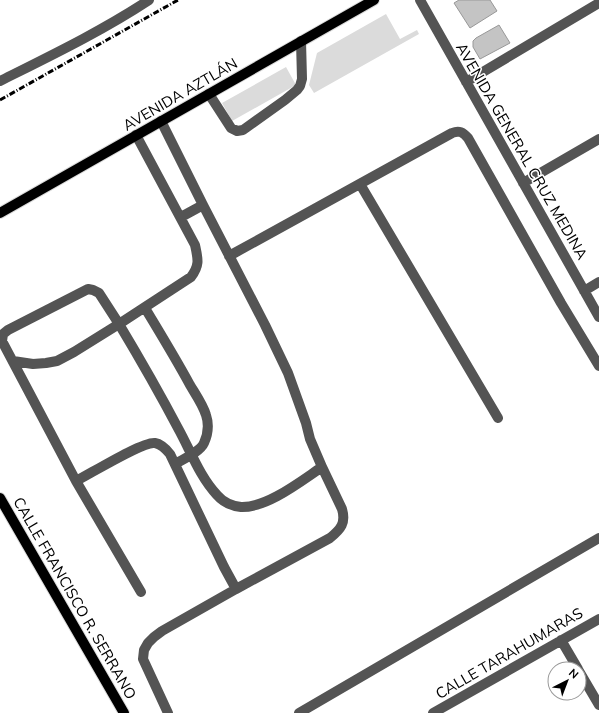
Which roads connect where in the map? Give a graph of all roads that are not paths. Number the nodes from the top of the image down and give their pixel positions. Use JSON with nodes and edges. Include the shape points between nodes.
{"nodes":[{"id":1,"x":149,"y":0,"type":"edge"},
{"id":2,"x":374,"y":0,"type":"edge"},
{"id":3,"x":420,"y":0,"type":"edge"},
{"id":4,"x":599,"y":4,"type":"edge"},
{"id":5,"x":301,"y":41,"type":"junction"},
{"id":6,"x":0,"y":81,"type":"edge"},
{"id":7,"x":466,"y":82,"type":"junction"},
{"id":8,"x":208,"y":94,"type":"junction"},
{"id":9,"x":161,"y":121,"type":"junction"},
{"id":10,"x":136,"y":135,"type":"junction"},
{"id":11,"x":599,"y":139,"type":"edge"},
{"id":12,"x":523,"y":183,"type":"junction"},
{"id":13,"x":360,"y":184,"type":"junction"},
{"id":14,"x":203,"y":205,"type":"junction"},
{"id":15,"x":0,"y":213,"type":"edge"},
{"id":16,"x":181,"y":217,"type":"junction"},
{"id":17,"x":229,"y":256,"type":"junction"},
{"id":18,"x":599,"y":282,"type":"edge"},
{"id":19,"x":584,"y":291,"type":"junction"},
{"id":20,"x":145,"y":308,"type":"junction"},
{"id":21,"x":599,"y":317,"type":"edge"},
{"id":22,"x":119,"y":324,"type":"junction"},
{"id":23,"x":13,"y":361,"type":"junction"},
{"id":24,"x":599,"y":366,"type":"edge"},
{"id":25,"x":498,"y":418,"type":"dead end"},
{"id":26,"x":192,"y":454,"type":"junction"},
{"id":27,"x":175,"y":464,"type":"junction"},
{"id":28,"x":322,"y":467,"type":"junction"},
{"id":29,"x":76,"y":481,"type":"junction"},
{"id":30,"x":0,"y":498,"type":"edge"},
{"id":31,"x":599,"y":538,"type":"edge"},
{"id":32,"x":236,"y":589,"type":"junction"},
{"id":33,"x":141,"y":592,"type":"dead end"},
{"id":34,"x":599,"y":619,"type":"edge"},
{"id":35,"x":561,"y":640,"type":"junction"},
{"id":36,"x":574,"y":661,"type":"edge"},
{"id":37,"x":587,"y":684,"type":"edge"},
{"id":38,"x":599,"y":705,"type":"edge"},
{"id":39,"x":124,"y":713,"type":"edge"},
{"id":40,"x":168,"y":713,"type":"edge"},
{"id":41,"x":299,"y":713,"type":"edge"},
{"id":42,"x":433,"y":713,"type":"edge"}],
"edges":[{"from":1,"to":6,"type":"street","via":[[121,18]]},
{"from":2,"to":5,"type":"main road","name":"AVENIDA AZTLÁN"},
{"from":3,"to":7,"type":"street","name":"AVENIDA GENERAL CRUZ MEDINA"},
{"from":4,"to":7,"type":"street"},
{"from":5,"to":8,"type":"main road","name":"AVENIDA AZTLÁN"},
{"from":5,"to":8,"type":"street","via":[[300,86],[243,130],[231,128]]},
{"from":7,"to":12,"type":"street","name":"AVENIDA GENERAL CRUZ MEDINA"},
{"from":8,"to":9,"type":"main road","name":"AVENIDA AZTLÁN"},
{"from":9,"to":10,"type":"main road","name":"AVENIDA AZTLÁN"},
{"from":9,"to":14,"type":"street"},
{"from":10,"to":15,"type":"main road","name":"AVENIDA AZTLÁN"},
{"from":10,"to":16,"type":"street"},
{"from":11,"to":12,"type":"street"},
{"from":12,"to":19,"type":"street","name":"AVENIDA GENERAL CRUZ MEDINA"},
{"from":13,"to":17,"type":"street"},
{"from":13,"to":24,"type":"street","via":[[452,133],[462,133],[468,138]]},
{"from":13,"to":25,"type":"street"},
{"from":14,"to":16,"type":"street"},
{"from":14,"to":17,"type":"street"},
{"from":16,"to":20,"type":"street","via":[[196,246],[198,265],[192,277]]},
{"from":17,"to":28,"type":"street","via":[[288,373]]},
{"from":18,"to":19,"type":"street"},
{"from":19,"to":21,"type":"street","name":"AVENIDA GENERAL CRUZ MEDINA"},
{"from":20,"to":22,"type":"street"},
{"from":20,"to":26,"type":"street","via":[[206,415],[208,432],[201,448]]},
{"from":22,"to":23,"type":"street","via":[[57,361],[33,364]]},
{"from":22,"to":23,"type":"street","via":[[99,293],[88,289],[5,332],[2,341]]},
{"from":22,"to":26,"type":"street"},
{"from":23,"to":29,"type":"street"},
{"from":26,"to":27,"type":"street"},
{"from":26,"to":28,"type":"street","via":[[218,496],[224,502],[242,507],[264,502]]},
{"from":27,"to":29,"type":"street","via":[[163,447],[155,443],[148,444]]},
{"from":27,"to":32,"type":"street"},
{"from":28,"to":32,"type":"street","via":[[342,509],[342,526],[330,538]]},
{"from":29,"to":33,"type":"street"},
{"from":30,"to":39,"type":"main road","name":"CALLE FRANCISCO R. SERRANO"},
{"from":31,"to":41,"type":"street"},
{"from":32,"to":40,"type":"street","via":[[162,631],[144,650],[143,659]]},
{"from":34,"to":35,"type":"street","name":"CALLE TARAHUMARAS"},
{"from":35,"to":36,"type":"street"},
{"from":35,"to":42,"type":"street","name":"CALLE TARAHUMARAS"},
{"from":37,"to":38,"type":"street"}]}
